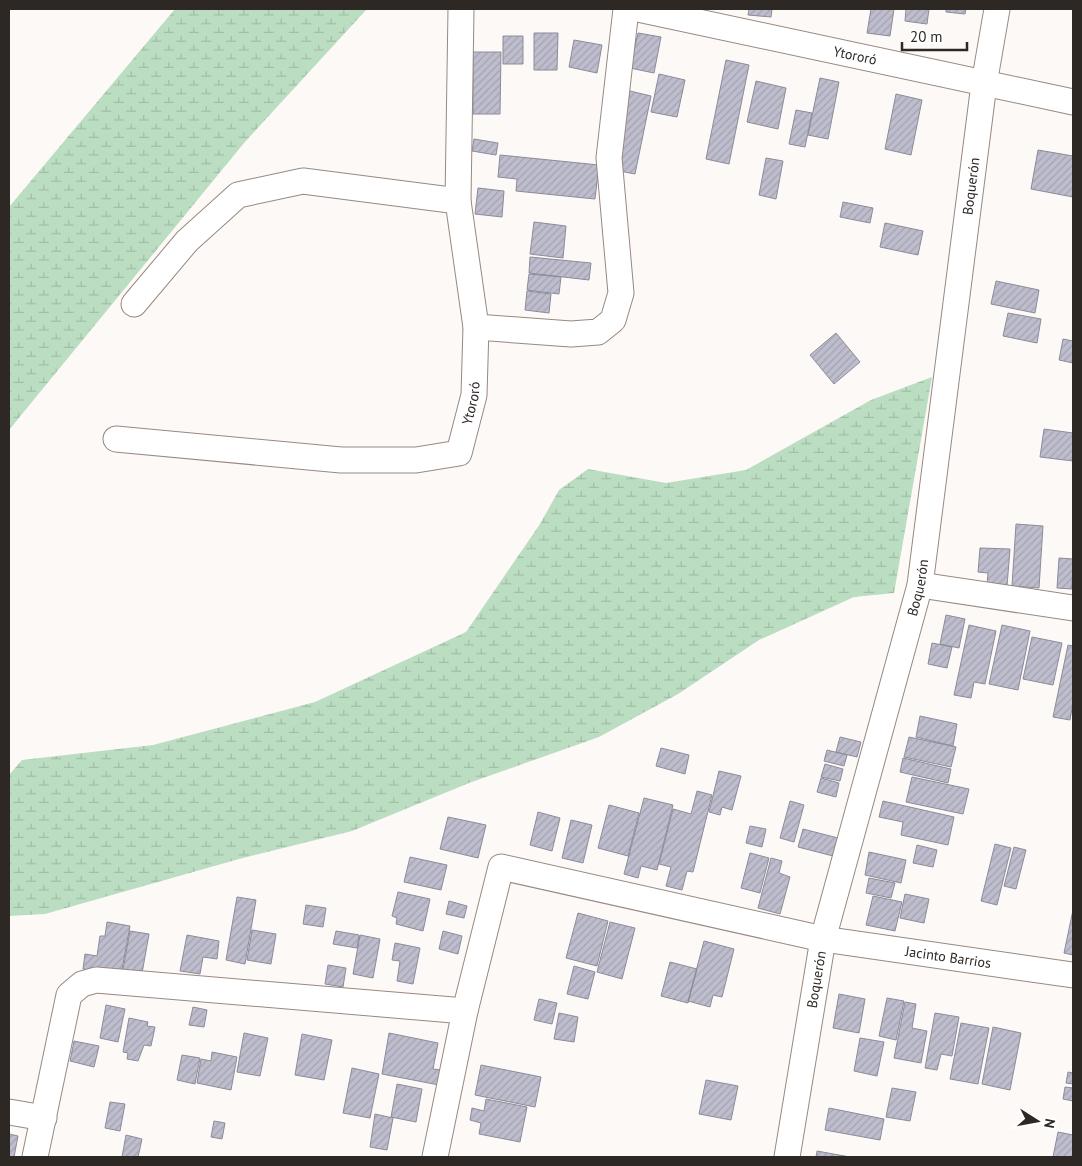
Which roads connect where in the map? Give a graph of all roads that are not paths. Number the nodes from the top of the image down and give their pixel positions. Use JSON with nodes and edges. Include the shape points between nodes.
{"nodes":[{"id":1,"x":461,"y":9,"type":"edge"},
{"id":2,"x":626,"y":9,"type":"edge"},
{"id":3,"x":638,"y":9,"type":"edge"},
{"id":4,"x":997,"y":9,"type":"edge"},
{"id":5,"x":984,"y":84,"type":"junction"},
{"id":6,"x":1073,"y":102,"type":"edge"},
{"id":7,"x":458,"y":200,"type":"junction"},
{"id":8,"x":134,"y":304,"type":"dead end"},
{"id":9,"x":476,"y":327,"type":"junction"},
{"id":10,"x":116,"y":438,"type":"dead end"},
{"id":11,"x":920,"y":585,"type":"junction"},
{"id":12,"x":1073,"y":608,"type":"edge"},
{"id":13,"x":823,"y":939,"type":"junction"},
{"id":14,"x":1073,"y":975,"type":"edge"},
{"id":15,"x":464,"y":1011,"type":"junction"},
{"id":16,"x":9,"y":1112,"type":"edge"},
{"id":17,"x":44,"y":1118,"type":"junction"},
{"id":18,"x":35,"y":1157,"type":"edge"},
{"id":19,"x":435,"y":1157,"type":"edge"},
{"id":20,"x":787,"y":1157,"type":"edge"}],
"edges":[{"from":1,"to":7,"type":"street","name":"Ytororó"},
{"from":2,"to":9,"type":"street","via":[[610,158],[621,293],[613,320],[598,332],[572,334]]},
{"from":3,"to":5,"type":"street","name":"Ytororó"},
{"from":4,"to":5,"type":"street","name":"Boquerón"},
{"from":5,"to":6,"type":"street","name":"Ytororó"},
{"from":5,"to":11,"type":"street","name":"Boquerón"},
{"from":7,"to":8,"type":"street","via":[[303,181],[238,195],[187,241]]},
{"from":7,"to":9,"type":"street","name":"Ytororó"},
{"from":9,"to":10,"type":"street","name":"Ytororó","via":[[474,395],[459,453],[416,460],[341,460]]},
{"from":11,"to":12,"type":"street"},
{"from":11,"to":13,"type":"street","name":"Boquerón"},
{"from":13,"to":14,"type":"street","name":"Jacinto Barrios"},
{"from":13,"to":15,"type":"street","name":"Jacinto Barrios","via":[[501,867]]},
{"from":13,"to":20,"type":"street","name":"Boquerón"},
{"from":15,"to":17,"type":"street","via":[[96,980],[82,984],[69,995]]},
{"from":15,"to":19,"type":"street"},
{"from":16,"to":17,"type":"street"},
{"from":17,"to":18,"type":"street"}]}
